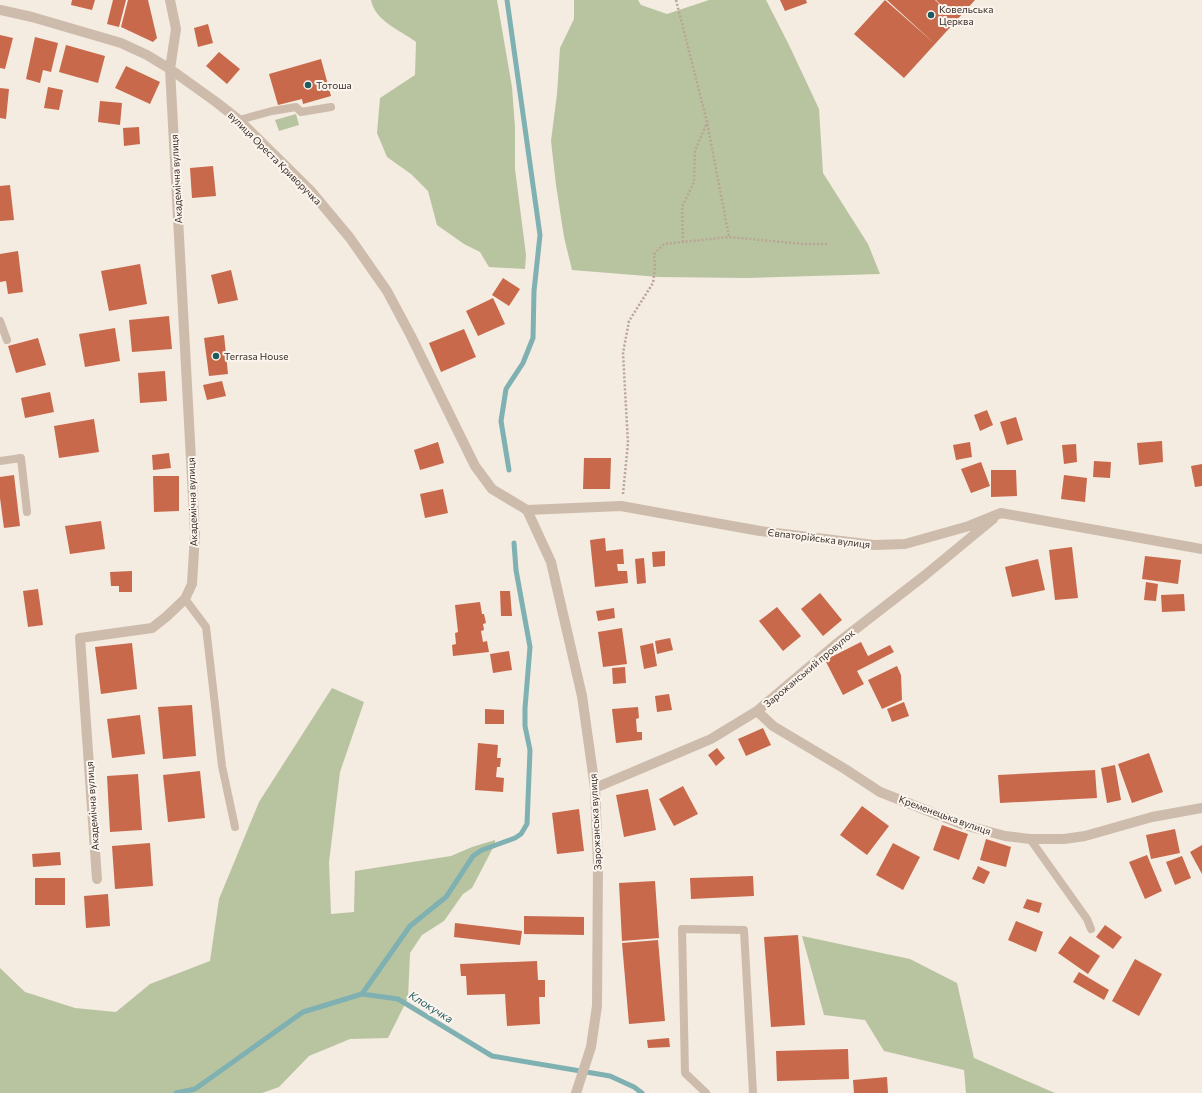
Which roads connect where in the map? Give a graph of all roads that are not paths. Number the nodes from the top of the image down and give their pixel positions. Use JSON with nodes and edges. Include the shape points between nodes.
{"nodes":[{"id":1,"x":170,"y":0,"type":"edge"},
{"id":2,"x":0,"y":10,"type":"edge"},
{"id":3,"x":170,"y":69,"type":"junction"},
{"id":4,"x":331,"y":106,"type":"dead end"},
{"id":5,"x":238,"y":120,"type":"junction"},
{"id":6,"x":0,"y":321,"type":"edge"},
{"id":7,"x":7,"y":340,"type":"dead end"},
{"id":8,"x":0,"y":461,"type":"edge"},
{"id":9,"x":527,"y":510,"type":"junction"},
{"id":10,"x":27,"y":512,"type":"dead end"},
{"id":11,"x":1001,"y":513,"type":"junction"},
{"id":12,"x":1202,"y":549,"type":"edge"},
{"id":13,"x":185,"y":599,"type":"junction"},
{"id":14,"x":757,"y":711,"type":"junction"},
{"id":15,"x":596,"y":788,"type":"junction"},
{"id":16,"x":1202,"y":808,"type":"edge"},
{"id":17,"x":235,"y":827,"type":"dead end"},
{"id":18,"x":1030,"y":839,"type":"junction"},
{"id":19,"x":97,"y":880,"type":"dead end"},
{"id":20,"x":1092,"y":929,"type":"dead end"},
{"id":21,"x":576,"y":1093,"type":"edge"},
{"id":22,"x":706,"y":1093,"type":"edge"},
{"id":23,"x":752,"y":1093,"type":"edge"}],
"edges":[{"from":1,"to":3,"type":"street","name":"Академічна вулиця","via":[[176,29]]},
{"from":2,"to":3,"type":"street","name":"вулиця Ореста Криворучка","via":[[121,43]]},
{"from":3,"to":5,"type":"street","name":"вулиця Ореста Криворучка"},
{"from":3,"to":13,"type":"street","name":"Академічна вулиця","via":[[195,534],[192,584]]},
{"from":4,"to":5,"type":"lane","via":[[301,112],[296,107]]},
{"from":5,"to":9,"type":"street","name":"вулиця Ореста Криворучка","via":[[310,190],[350,238],[387,291],[475,466],[492,489]]},
{"from":6,"to":7,"type":"lane"},
{"from":8,"to":10,"type":"lane","via":[[21,458]]},
{"from":9,"to":11,"type":"street","name":"Євпаторійська вулиця","via":[[622,506],[760,530],[874,545],[905,544],[969,526]]},
{"from":9,"to":15,"type":"street","name":"Зарожанська вулиця","via":[[551,562],[582,696]]},
{"from":11,"to":12,"type":"street"},
{"from":11,"to":14,"type":"street","name":"Зарожанський провулок","via":[[835,644]]},
{"from":13,"to":17,"type":"lane","via":[[206,627],[222,766]]},
{"from":13,"to":19,"type":"street","name":"Академічна вулиця","via":[[152,628],[80,638]]},
{"from":14,"to":15,"type":"street","name":"Зарожанський провулок","via":[[711,739]]},
{"from":14,"to":18,"type":"street","name":"Кременецька вулиця","via":[[773,726],[880,792],[964,825],[1005,836]]},
{"from":15,"to":21,"type":"street","name":"Зарожанська вулиця","via":[[596,1006],[591,1047]]},
{"from":16,"to":18,"type":"street","name":"Кременецька вулиця","via":[[1152,817],[1085,836]]},
{"from":18,"to":20,"type":"lane"},
{"from":22,"to":23,"type":"lane","via":[[685,1072],[682,930],[744,930]]}]}
